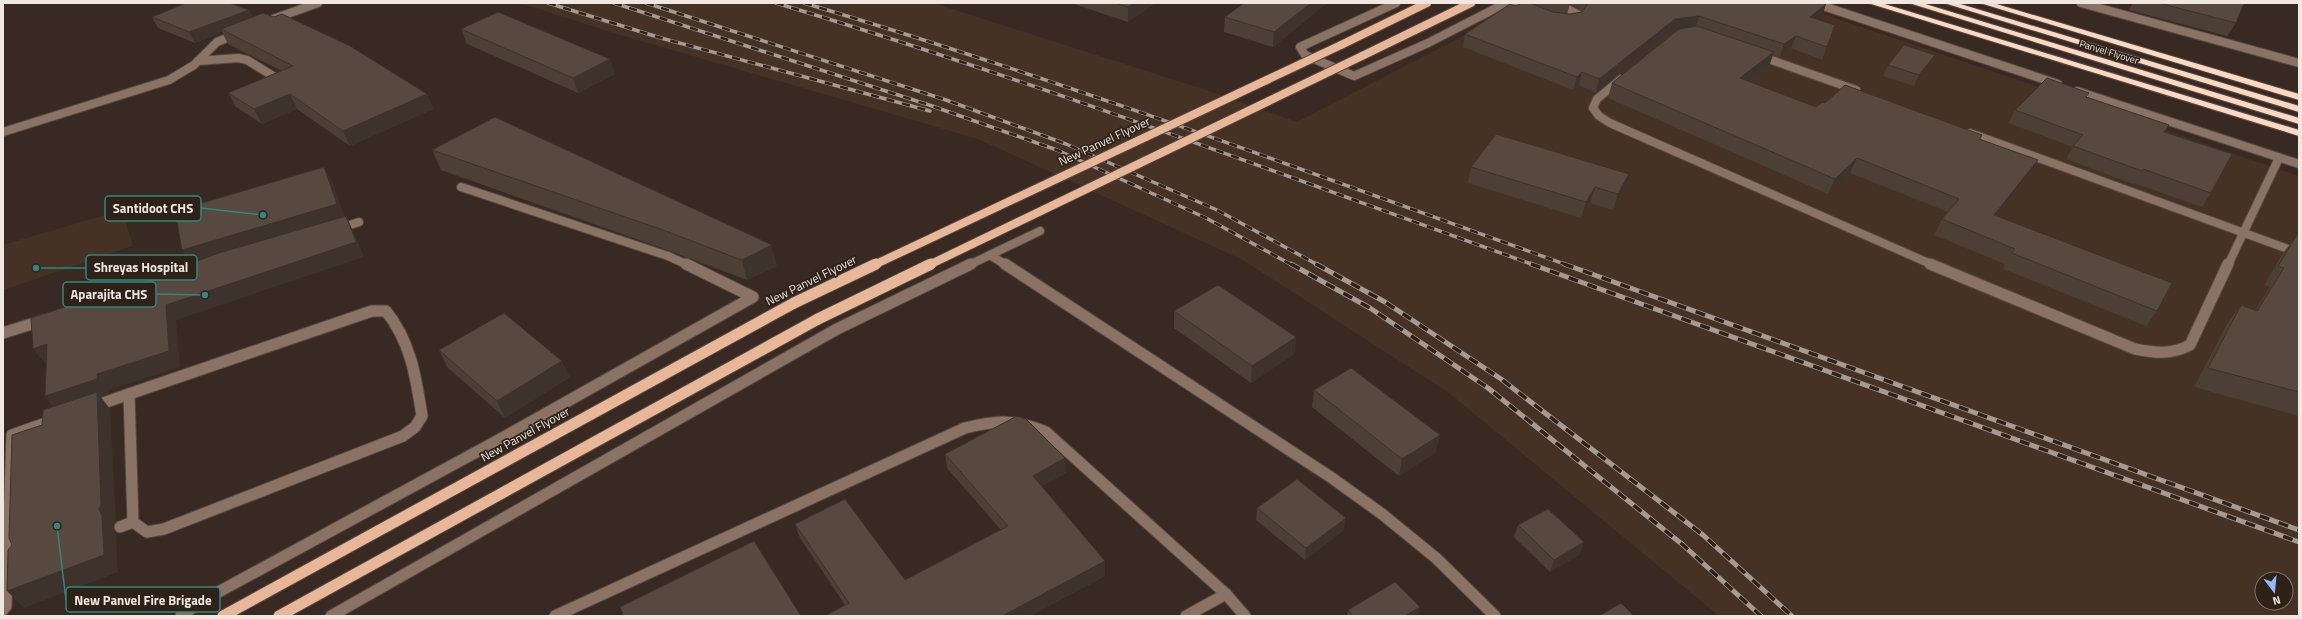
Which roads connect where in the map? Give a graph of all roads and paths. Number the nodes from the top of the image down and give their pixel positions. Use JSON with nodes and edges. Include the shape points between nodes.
{"nodes":[{"id":1,"x":318,"y":3,"type":"edge"},
{"id":2,"x":1396,"y":3,"type":"edge"},
{"id":3,"x":1427,"y":3,"type":"edge"},
{"id":4,"x":1471,"y":3,"type":"edge"},
{"id":5,"x":1506,"y":3,"type":"edge"},
{"id":6,"x":1514,"y":3,"type":"edge"},
{"id":7,"x":1556,"y":3,"type":"edge"},
{"id":8,"x":1814,"y":3,"type":"edge"},
{"id":9,"x":1872,"y":3,"type":"edge"},
{"id":10,"x":1913,"y":3,"type":"edge"},
{"id":11,"x":1948,"y":3,"type":"edge"},
{"id":12,"x":1984,"y":3,"type":"edge"},
{"id":13,"x":2082,"y":3,"type":"edge"},
{"id":14,"x":1540,"y":14,"type":"edge"},
{"id":15,"x":266,"y":22,"type":"edge"},
{"id":16,"x":1561,"y":22,"type":"edge"},
{"id":17,"x":244,"y":31,"type":"edge"},
{"id":18,"x":1753,"y":53,"type":"edge"},
{"id":19,"x":198,"y":61,"type":"junction"},
{"id":20,"x":2299,"y":63,"type":"edge"},
{"id":21,"x":1631,"y":71,"type":"edge"},
{"id":22,"x":273,"y":76,"type":"edge"},
{"id":23,"x":1862,"y":92,"type":"edge"},
{"id":24,"x":2299,"y":97,"type":"edge"},
{"id":25,"x":2299,"y":109,"type":"edge"},
{"id":26,"x":2299,"y":121,"type":"edge"},
{"id":27,"x":1959,"y":128,"type":"edge"},
{"id":28,"x":3,"y":132,"type":"edge"},
{"id":29,"x":2299,"y":133,"type":"edge"},
{"id":30,"x":2279,"y":158,"type":"junction"},
{"id":31,"x":2299,"y":164,"type":"edge"},
{"id":32,"x":461,"y":187,"type":"dead end"},
{"id":33,"x":359,"y":222,"type":"dead end"},
{"id":34,"x":1040,"y":231,"type":"dead end"},
{"id":35,"x":328,"y":232,"type":"edge"},
{"id":36,"x":2244,"y":233,"type":"junction"},
{"id":37,"x":2299,"y":252,"type":"edge"},
{"id":38,"x":990,"y":255,"type":"junction"},
{"id":39,"x":56,"y":316,"type":"edge"},
{"id":40,"x":3,"y":333,"type":"edge"},
{"id":41,"x":129,"y":394,"type":"junction"},
{"id":42,"x":78,"y":412,"type":"edge"},
{"id":43,"x":63,"y":417,"type":"edge"},
{"id":44,"x":7,"y":436,"type":"edge"},
{"id":45,"x":133,"y":522,"type":"junction"},
{"id":46,"x":120,"y":527,"type":"dead end"},
{"id":47,"x":6,"y":544,"type":"edge"},
{"id":48,"x":21,"y":561,"type":"edge"},
{"id":49,"x":5,"y":567,"type":"edge"},
{"id":50,"x":5,"y":587,"type":"edge"},
{"id":51,"x":1226,"y":594,"type":"junction"},
{"id":52,"x":3,"y":610,"type":"edge"},
{"id":53,"x":181,"y":616,"type":"edge"},
{"id":54,"x":223,"y":616,"type":"edge"},
{"id":55,"x":279,"y":616,"type":"edge"},
{"id":56,"x":331,"y":616,"type":"edge"},
{"id":57,"x":555,"y":616,"type":"edge"},
{"id":58,"x":1186,"y":616,"type":"edge"},
{"id":59,"x":1245,"y":616,"type":"edge"},
{"id":60,"x":1495,"y":616,"type":"edge"}],
"edges":[{"from":1,"to":15,"type":"street"},
{"from":2,"to":5,"type":"street","via":[[1300,48],[1305,55],[1354,76],[1428,43]]},
{"from":3,"to":54,"type":"main road","name":"New Panvel Flyover","bridge":true,"via":[[794,302]]},
{"from":4,"to":55,"type":"main road","bridge":true,"via":[[818,319]]},
{"from":6,"to":14,"type":"street"},
{"from":7,"to":16,"type":"street","via":[[1579,15],[1576,20]]},
{"from":8,"to":30,"type":"street"},
{"from":9,"to":29,"type":"highway"},
{"from":10,"to":26,"type":"highway","name":"Panvel Flyover"},
{"from":11,"to":25,"type":"highway","name":"Panvel Flyover"},
{"from":12,"to":24,"type":"highway"},
{"from":13,"to":20,"type":"street"},
{"from":17,"to":19,"type":"street","via":[[217,42]]},
{"from":18,"to":23,"type":"street"},
{"from":19,"to":22,"type":"street","via":[[238,58],[247,60]]},
{"from":19,"to":28,"type":"street","via":[[169,80]]},
{"from":21,"to":36,"type":"street","via":[[1597,99],[1594,108],[1599,116],[1610,123],[1977,286],[2135,349],[2160,354],[2178,352],[2190,345]]},
{"from":27,"to":36,"type":"street"},
{"from":30,"to":31,"type":"street"},
{"from":30,"to":36,"type":"street"},
{"from":32,"to":53,"type":"street","via":[[668,256],[753,297],[200,602]]},
{"from":33,"to":35,"type":"street"},
{"from":34,"to":38,"type":"street"},
{"from":36,"to":37,"type":"street"},
{"from":38,"to":56,"type":"street","via":[[837,329]]},
{"from":38,"to":60,"type":"street","via":[[1339,482],[1436,558]]},
{"from":39,"to":40,"type":"street"},
{"from":41,"to":42,"type":"street"},
{"from":41,"to":45,"type":"street"},
{"from":41,"to":45,"type":"street","via":[[372,311],[386,311],[394,320],[413,361],[422,416],[415,427],[403,436],[164,529],[147,532]]},
{"from":43,"to":44,"type":"street"},
{"from":44,"to":47,"type":"street"},
{"from":45,"to":46,"type":"street"},
{"from":47,"to":49,"type":"street"},
{"from":48,"to":49,"type":"street"},
{"from":49,"to":50,"type":"street"},
{"from":50,"to":52,"type":"street","via":[[6,606]]},
{"from":51,"to":57,"type":"street","via":[[1046,432],[1024,421],[997,420],[965,428]]},
{"from":51,"to":58,"type":"street"},
{"from":51,"to":59,"type":"street"}]}
